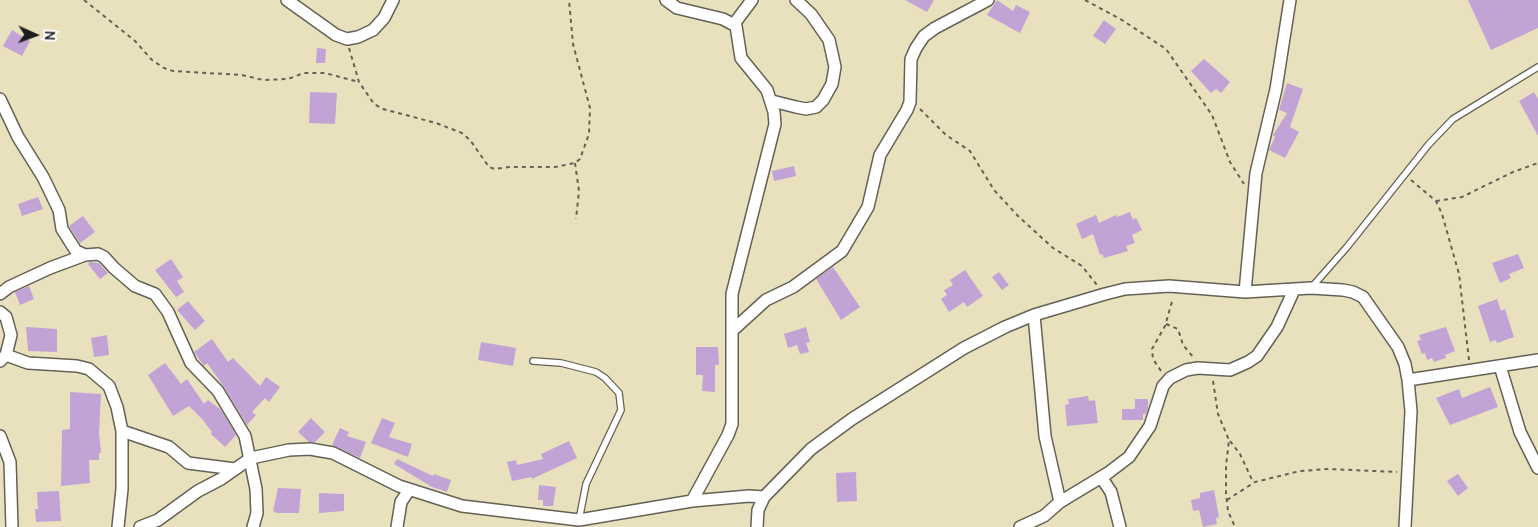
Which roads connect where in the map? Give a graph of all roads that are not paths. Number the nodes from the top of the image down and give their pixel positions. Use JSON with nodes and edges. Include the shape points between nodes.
{"nodes":[{"id":1,"x":287,"y":0,"type":"edge"},
{"id":2,"x":393,"y":0,"type":"edge"},
{"id":3,"x":666,"y":0,"type":"edge"},
{"id":4,"x":752,"y":0,"type":"edge"},
{"id":5,"x":796,"y":0,"type":"edge"},
{"id":6,"x":988,"y":0,"type":"edge"},
{"id":7,"x":1290,"y":0,"type":"edge"},
{"id":8,"x":734,"y":24,"type":"junction"},
{"id":9,"x":1538,"y":67,"type":"edge"},
{"id":10,"x":0,"y":100,"type":"edge"},
{"id":11,"x":772,"y":101,"type":"junction"},
{"id":12,"x":85,"y":255,"type":"junction"},
{"id":13,"x":1311,"y":288,"type":"junction"},
{"id":14,"x":1294,"y":290,"type":"junction"},
{"id":15,"x":1245,"y":292,"type":"junction"},
{"id":16,"x":0,"y":294,"type":"edge"},
{"id":17,"x":0,"y":312,"type":"edge"},
{"id":18,"x":1034,"y":315,"type":"junction"},
{"id":19,"x":733,"y":330,"type":"junction"},
{"id":20,"x":3,"y":358,"type":"edge"},
{"id":21,"x":533,"y":360,"type":"dead end"},
{"id":22,"x":1538,"y":360,"type":"edge"},
{"id":23,"x":1500,"y":366,"type":"junction"},
{"id":24,"x":1408,"y":380,"type":"junction"},
{"id":25,"x":122,"y":431,"type":"junction"},
{"id":26,"x":0,"y":436,"type":"edge"},
{"id":27,"x":251,"y":458,"type":"junction"},
{"id":28,"x":1538,"y":468,"type":"edge"},
{"id":29,"x":235,"y":469,"type":"junction"},
{"id":30,"x":1101,"y":477,"type":"junction"},
{"id":31,"x":409,"y":490,"type":"junction"},
{"id":32,"x":764,"y":497,"type":"junction"},
{"id":33,"x":692,"y":501,"type":"junction"},
{"id":34,"x":1060,"y":502,"type":"junction"},
{"id":35,"x":579,"y":520,"type":"junction"},
{"id":36,"x":12,"y":527,"type":"edge"},
{"id":37,"x":118,"y":527,"type":"edge"},
{"id":38,"x":140,"y":527,"type":"edge"},
{"id":39,"x":253,"y":527,"type":"edge"},
{"id":40,"x":396,"y":527,"type":"edge"},
{"id":41,"x":757,"y":527,"type":"edge"},
{"id":42,"x":1020,"y":527,"type":"edge"},
{"id":43,"x":1120,"y":527,"type":"edge"},
{"id":44,"x":1405,"y":527,"type":"edge"}],
"edges":[{"from":1,"to":2,"type":"street","via":[[336,35],[347,39],[373,30]]},
{"from":3,"to":8,"type":"street","via":[[676,8]]},
{"from":4,"to":8,"type":"street"},
{"from":5,"to":11,"type":"street","via":[[811,14],[829,40],[835,67],[832,84],[823,100],[806,109]]},
{"from":6,"to":19,"type":"street","via":[[924,36],[911,59],[910,102],[880,155],[868,207],[842,251],[792,287],[766,300]]},
{"from":7,"to":15,"type":"street","via":[[1276,89],[1253,192]]},
{"from":8,"to":11,"type":"street","via":[[741,58]]},
{"from":9,"to":13,"type":"lane","via":[[1452,119]]},
{"from":10,"to":12,"type":"street","via":[[59,210],[62,229],[76,251]]},
{"from":11,"to":19,"type":"street","via":[[774,124],[732,294]]},
{"from":12,"to":16,"type":"street","via":[[21,281]]},
{"from":12,"to":27,"type":"street","via":[[101,254],[135,286],[155,294],[174,323],[196,371],[210,381],[233,414],[245,436]]},
{"from":13,"to":14,"type":"street"},
{"from":13,"to":24,"type":"street","via":[[1353,292],[1363,297],[1398,347]]},
{"from":14,"to":15,"type":"street"},
{"from":14,"to":30,"type":"street","via":[[1277,327],[1257,356],[1230,370],[1208,368],[1177,374],[1166,383],[1150,426],[1136,450],[1120,466]]},
{"from":15,"to":18,"type":"street","via":[[1177,286],[1125,289]]},
{"from":17,"to":20,"type":"street","via":[[6,317],[11,335]]},
{"from":18,"to":32,"type":"street","via":[[971,345],[852,419],[812,449]]},
{"from":18,"to":34,"type":"street","via":[[1045,436]]},
{"from":19,"to":33,"type":"street","via":[[732,424]]},
{"from":20,"to":25,"type":"street","via":[[89,369],[109,386]]},
{"from":21,"to":35,"type":"lane","via":[[596,372],[619,393],[621,410],[586,484]]},
{"from":22,"to":23,"type":"street"},
{"from":23,"to":24,"type":"street"},
{"from":23,"to":28,"type":"street","via":[[1520,432]]},
{"from":24,"to":44,"type":"street","via":[[1411,411]]},
{"from":25,"to":29,"type":"street","via":[[169,447],[188,463]]},
{"from":25,"to":37,"type":"street"},
{"from":26,"to":36,"type":"street","via":[[10,462]]},
{"from":27,"to":29,"type":"street"},
{"from":27,"to":31,"type":"street","via":[[289,450],[325,451]]},
{"from":27,"to":39,"type":"street","via":[[257,514]]},
{"from":29,"to":38,"type":"street","via":[[158,520]]},
{"from":30,"to":34,"type":"street"},
{"from":30,"to":43,"type":"street","via":[[1111,492]]},
{"from":31,"to":35,"type":"street","via":[[462,506]]},
{"from":31,"to":40,"type":"street","via":[[401,502]]},
{"from":32,"to":33,"type":"street"},
{"from":32,"to":41,"type":"street","via":[[758,510]]},
{"from":33,"to":35,"type":"street"},
{"from":34,"to":42,"type":"street","via":[[1044,516]]}]}
